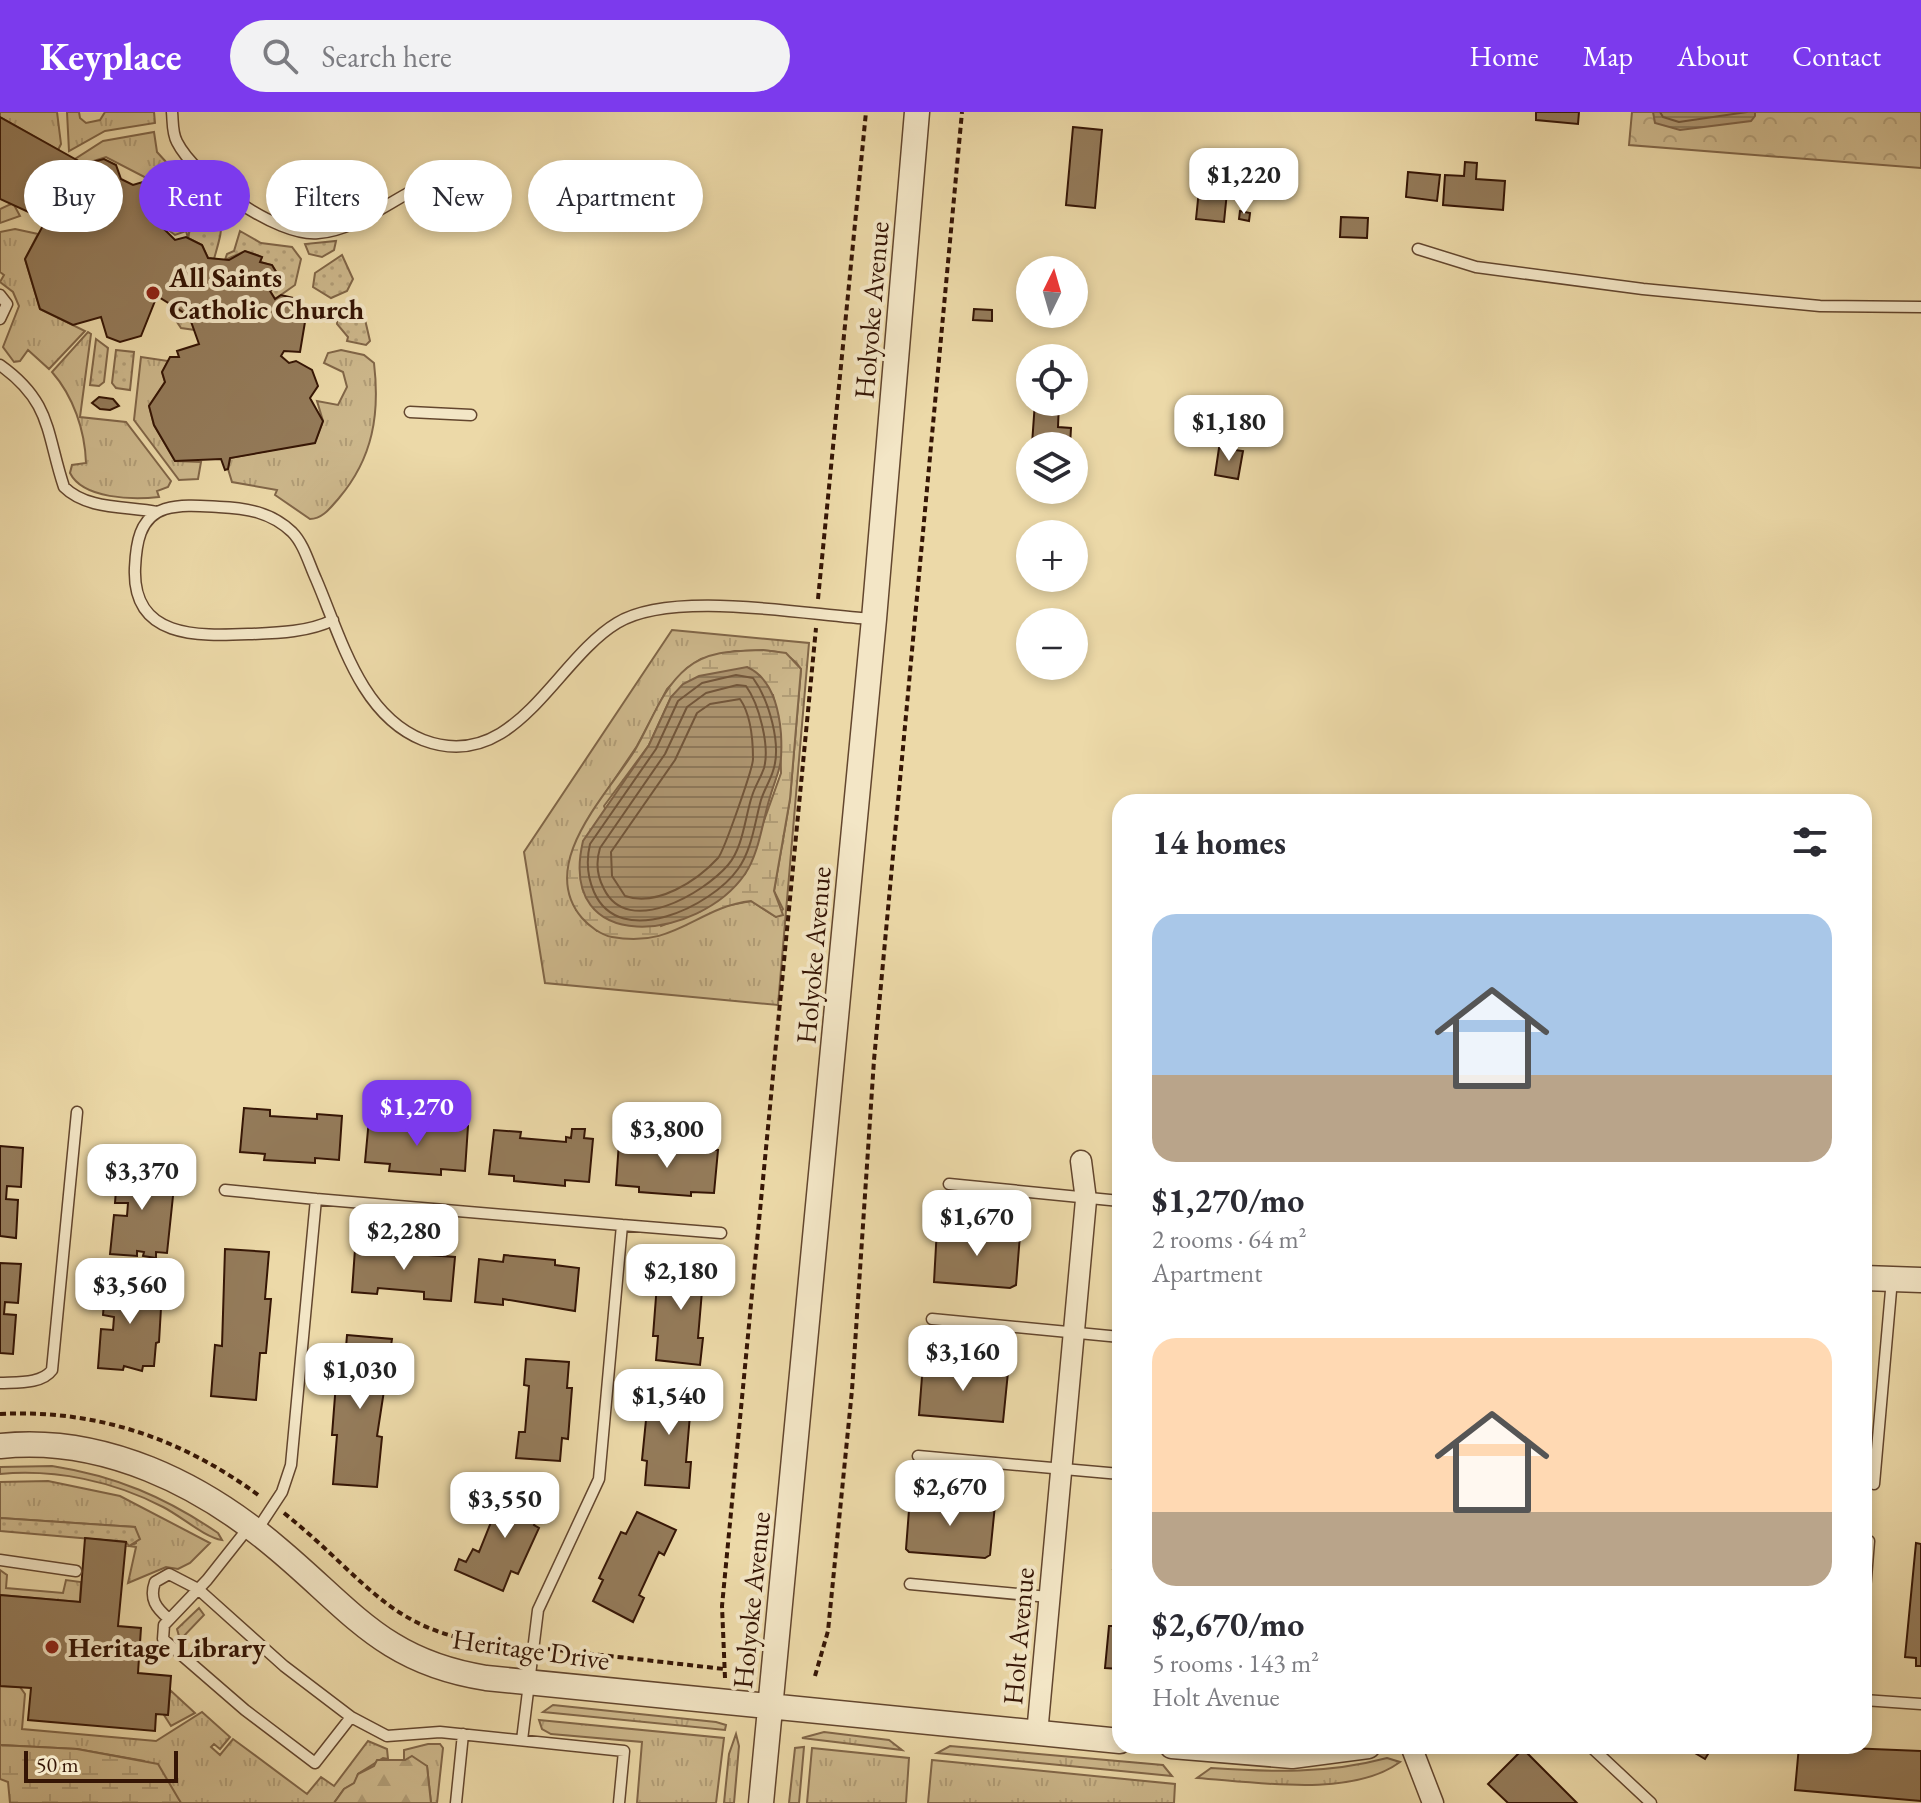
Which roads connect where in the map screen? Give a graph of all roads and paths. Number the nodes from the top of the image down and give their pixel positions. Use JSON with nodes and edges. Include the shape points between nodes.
{"nodes":[{"id":1,"x":172,"y":112,"type":"edge"},
{"id":2,"x":866,"y":112,"type":"edge"},
{"id":3,"x":912,"y":112,"type":"edge"},
{"id":4,"x":962,"y":112,"type":"edge"},
{"id":5,"x":404,"y":195,"type":"edge"},
{"id":6,"x":1418,"y":249,"type":"dead end"},
{"id":7,"x":0,"y":295,"type":"edge"},
{"id":8,"x":1921,"y":307,"type":"edge"},
{"id":9,"x":0,"y":319,"type":"edge"},
{"id":10,"x":0,"y":365,"type":"edge"},
{"id":11,"x":410,"y":412,"type":"dead end"},
{"id":12,"x":471,"y":415,"type":"dead end"},
{"id":13,"x":157,"y":512,"type":"junction"},
{"id":14,"x":817,"y":615,"type":"junction"},
{"id":15,"x":874,"y":619,"type":"junction"},
{"id":16,"x":333,"y":620,"type":"junction"},
{"id":17,"x":77,"y":1112,"type":"dead end"},
{"id":18,"x":1081,"y":1161,"type":"dead end"},
{"id":19,"x":949,"y":1184,"type":"dead end"},
{"id":20,"x":225,"y":1190,"type":"dead end"},
{"id":21,"x":316,"y":1199,"type":"junction"},
{"id":22,"x":1086,"y":1200,"type":"junction"},
{"id":23,"x":1112,"y":1201,"type":"edge"},
{"id":24,"x":622,"y":1225,"type":"junction"},
{"id":25,"x":721,"y":1233,"type":"dead end"},
{"id":26,"x":1892,"y":1277,"type":"junction"},
{"id":27,"x":1872,"y":1278,"type":"edge"},
{"id":28,"x":1921,"y":1280,"type":"edge"},
{"id":29,"x":932,"y":1319,"type":"dead end"},
{"id":30,"x":1074,"y":1333,"type":"junction"},
{"id":31,"x":1112,"y":1336,"type":"edge"},
{"id":32,"x":0,"y":1383,"type":"edge"},
{"id":33,"x":0,"y":1414,"type":"edge"},
{"id":34,"x":0,"y":1446,"type":"edge"},
{"id":35,"x":918,"y":1456,"type":"dead end"},
{"id":36,"x":1061,"y":1468,"type":"junction"},
{"id":37,"x":1112,"y":1473,"type":"edge"},
{"id":38,"x":1874,"y":1484,"type":"dead end"},
{"id":39,"x":274,"y":1506,"type":"junction"},
{"id":40,"x":253,"y":1529,"type":"junction"},
{"id":41,"x":0,"y":1560,"type":"edge"},
{"id":42,"x":76,"y":1571,"type":"dead end"},
{"id":43,"x":910,"y":1584,"type":"dead end"},
{"id":44,"x":198,"y":1589,"type":"junction"},
{"id":45,"x":1049,"y":1597,"type":"junction"},
{"id":46,"x":169,"y":1619,"type":"junction"},
{"id":47,"x":533,"y":1647,"type":"junction"},
{"id":48,"x":724,"y":1669,"type":"junction"},
{"id":49,"x":815,"y":1676,"type":"dead end"},
{"id":50,"x":725,"y":1678,"type":"dead end"},
{"id":51,"x":529,"y":1682,"type":"junction"},
{"id":52,"x":1872,"y":1701,"type":"edge"},
{"id":53,"x":1921,"y":1704,"type":"edge"},
{"id":54,"x":770,"y":1706,"type":"junction"},
{"id":55,"x":351,"y":1717,"type":"junction"},
{"id":56,"x":463,"y":1734,"type":"junction"},
{"id":57,"x":1037,"y":1734,"type":"junction"},
{"id":58,"x":522,"y":1740,"type":"junction"},
{"id":59,"x":1112,"y":1740,"type":"edge"},
{"id":60,"x":1270,"y":1754,"type":"edge"},
{"id":61,"x":1307,"y":1754,"type":"edge"},
{"id":62,"x":1414,"y":1754,"type":"edge"},
{"id":63,"x":1599,"y":1754,"type":"edge"},
{"id":64,"x":456,"y":1803,"type":"edge"},
{"id":65,"x":619,"y":1803,"type":"edge"},
{"id":66,"x":761,"y":1803,"type":"edge"},
{"id":67,"x":1433,"y":1803,"type":"edge"},
{"id":68,"x":1651,"y":1803,"type":"edge"}],
"edges":[{"from":1,"to":5,"type":"lane","via":[[173,132],[182,150],[231,197],[282,227],[307,233],[333,231]]},
{"from":2,"to":14,"type":"path"},
{"from":3,"to":15,"type":"street","name":"Holyoke Avenue"},
{"from":4,"to":49,"type":"path","via":[[874,1060],[852,1390],[828,1631]]},
{"from":6,"to":8,"type":"lane","via":[[1476,267],[1643,289],[1820,306]]},
{"from":7,"to":9,"type":"lane","via":[[7,304]]},
{"from":10,"to":13,"type":"lane","via":[[25,384],[40,405],[70,493],[93,503]]},
{"from":11,"to":12,"type":"lane"},
{"from":13,"to":16,"type":"lane","via":[[191,505],[241,508],[276,520],[301,543]]},
{"from":13,"to":16,"type":"lane","via":[[143,525],[135,579],[146,610],[164,626],[190,634],[226,635],[305,629]]},
{"from":14,"to":15,"type":"lane"},
{"from":14,"to":16,"type":"lane","via":[[692,604],[633,615],[590,644],[514,725],[484,741],[449,745],[407,732],[382,713]]},
{"from":14,"to":48,"type":"path","via":[[722,1606]]},
{"from":15,"to":54,"type":"street","name":"Holyoke Avenue"},
{"from":17,"to":32,"type":"lane","via":[[52,1370],[37,1380]]},
{"from":18,"to":22,"type":"street","name":"Holt Avenue"},
{"from":19,"to":22,"type":"lane"},
{"from":20,"to":21,"type":"lane"},
{"from":21,"to":24,"type":"lane"},
{"from":21,"to":39,"type":"lane","via":[[291,1465]]},
{"from":22,"to":23,"type":"lane"},
{"from":22,"to":30,"type":"street","name":"Holt Avenue"},
{"from":24,"to":25,"type":"lane"},
{"from":24,"to":47,"type":"lane","via":[[599,1479],[538,1610]]},
{"from":26,"to":27,"type":"street"},
{"from":26,"to":28,"type":"street"},
{"from":26,"to":38,"type":"lane"},
{"from":29,"to":30,"type":"lane"},
{"from":30,"to":31,"type":"lane"},
{"from":30,"to":36,"type":"street","name":"Holt Avenue"},
{"from":33,"to":39,"type":"path","via":[[49,1413],[133,1429],[208,1461]]},
{"from":34,"to":40,"type":"street","name":"Heritage Drive","via":[[75,1448],[126,1460],[180,1482]]},
{"from":35,"to":36,"type":"lane"},
{"from":36,"to":37,"type":"lane"},
{"from":36,"to":45,"type":"street","name":"Holt Avenue"},
{"from":39,"to":40,"type":"lane"},
{"from":39,"to":47,"type":"path","via":[[390,1609],[419,1626],[474,1642]]},
{"from":40,"to":44,"type":"lane"},
{"from":40,"to":51,"type":"street","name":"Heritage Drive","via":[[360,1625],[408,1656],[466,1675]]},
{"from":41,"to":42,"type":"lane"},
{"from":43,"to":45,"type":"lane"},
{"from":44,"to":46,"type":"lane"},
{"from":44,"to":46,"type":"lane","via":[[174,1575],[159,1579],[153,1601]]},
{"from":44,"to":55,"type":"lane"},
{"from":45,"to":57,"type":"street","name":"Holt Avenue"},
{"from":46,"to":55,"type":"lane","via":[[163,1630],[166,1643],[315,1763]]},
{"from":47,"to":48,"type":"path"},
{"from":47,"to":51,"type":"lane"},
{"from":48,"to":50,"type":"path"},
{"from":51,"to":54,"type":"street","name":"Heritage Drive"},
{"from":51,"to":58,"type":"lane"},
{"from":52,"to":53,"type":"lane"},
{"from":54,"to":57,"type":"street","name":"Heritage Drive"},
{"from":54,"to":66,"type":"street","name":"Holyoke Avenue"},
{"from":55,"to":56,"type":"lane","via":[[387,1736]]},
{"from":56,"to":58,"type":"lane"},
{"from":56,"to":64,"type":"lane"},
{"from":57,"to":59,"type":"street","name":"Heritage Drive"},
{"from":58,"to":65,"type":"lane","via":[[624,1751]]},
{"from":60,"to":61,"type":"street"},
{"from":62,"to":67,"type":"street"},
{"from":63,"to":68,"type":"lane"}]}
